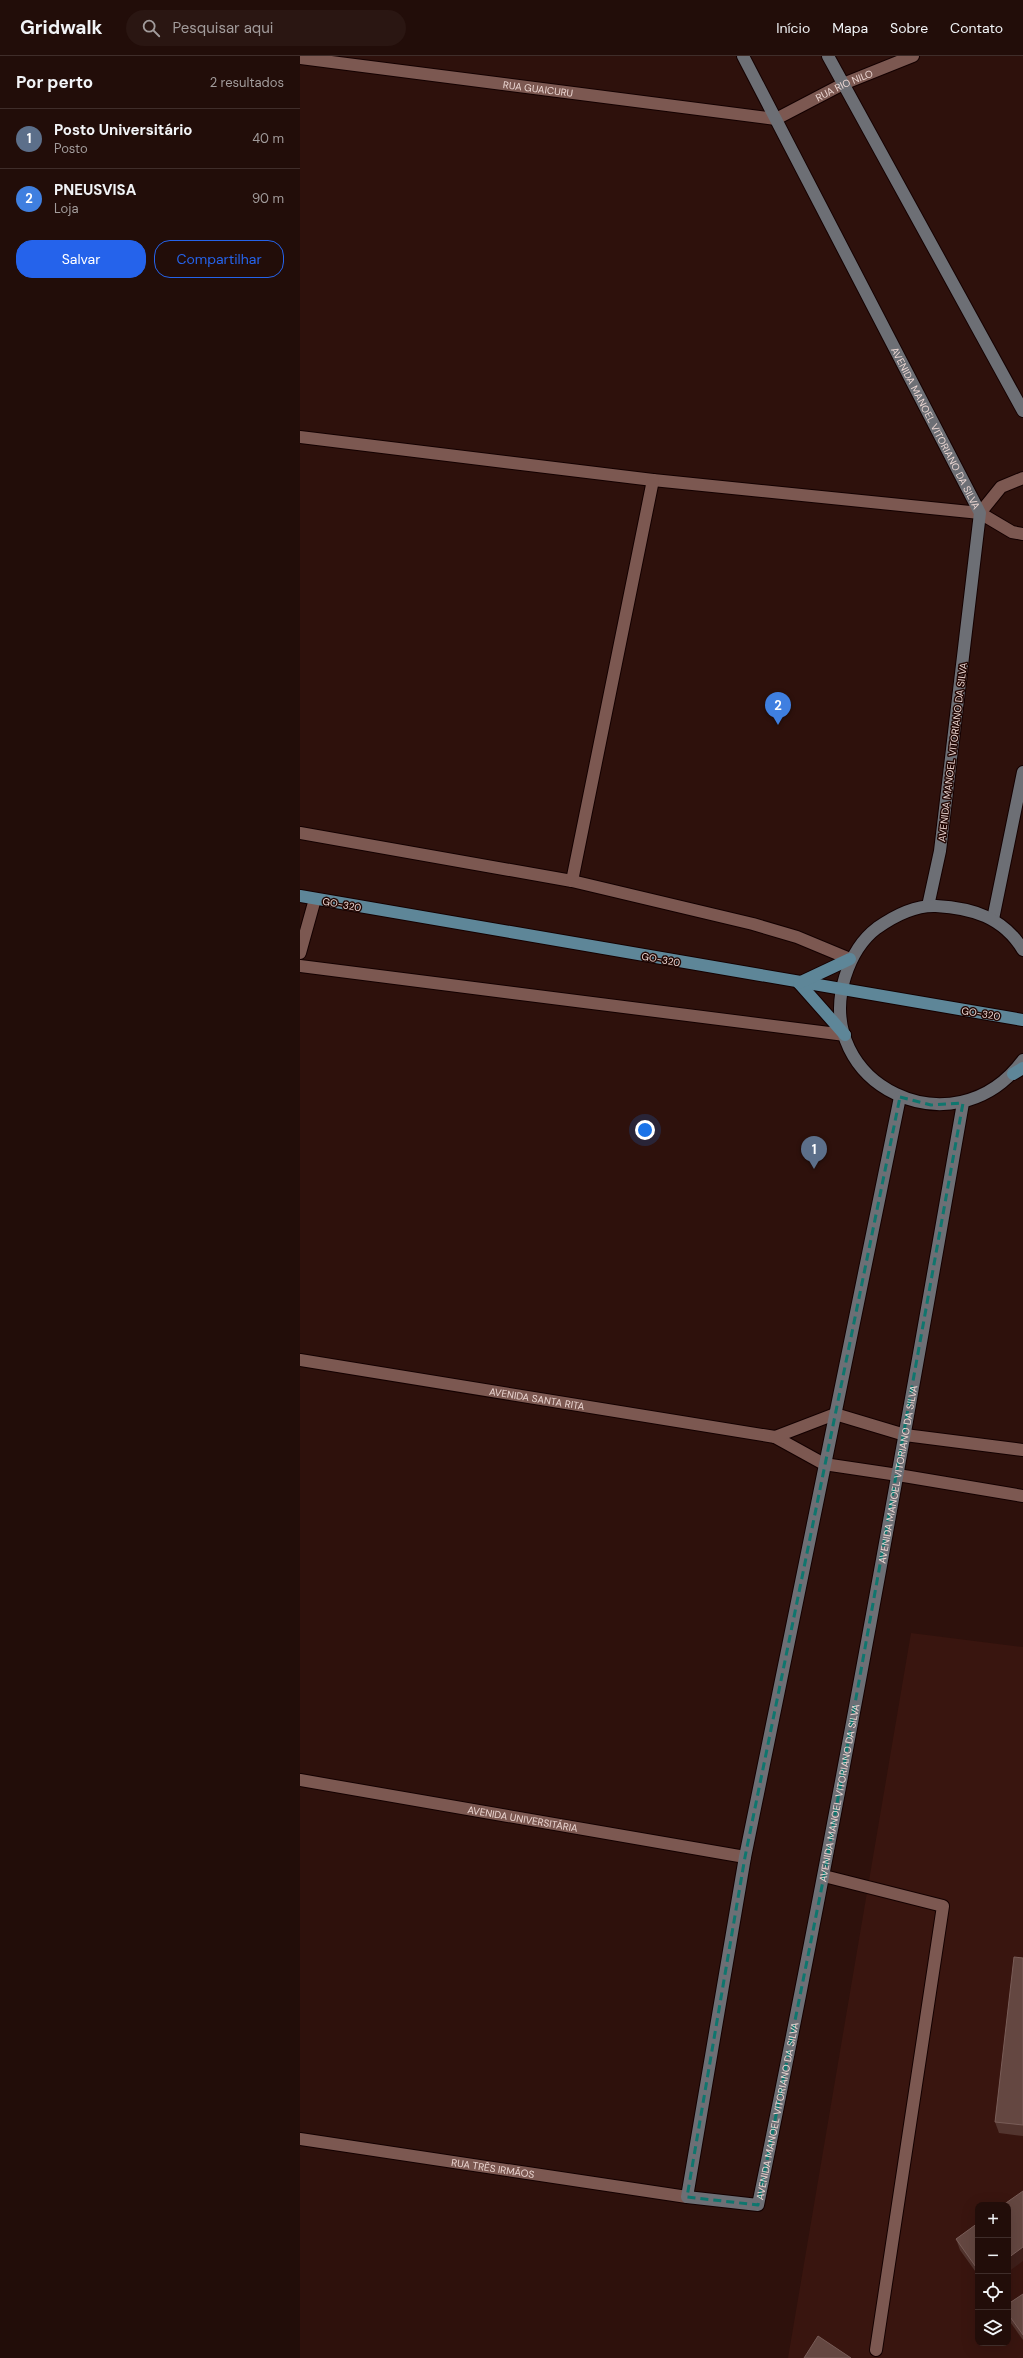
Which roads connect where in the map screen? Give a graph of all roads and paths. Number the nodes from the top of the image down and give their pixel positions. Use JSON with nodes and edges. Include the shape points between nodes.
{"nodes":[{"id":1,"x":743,"y":56,"type":"edge"},
{"id":2,"x":828,"y":56,"type":"edge"},
{"id":3,"x":913,"y":56,"type":"edge"},
{"id":4,"x":300,"y":58,"type":"edge"},
{"id":5,"x":314,"y":59,"type":"edge"},
{"id":6,"x":843,"y":84,"type":"junction"},
{"id":7,"x":776,"y":119,"type":"junction"},
{"id":8,"x":1023,"y":411,"type":"edge"},
{"id":9,"x":300,"y":437,"type":"edge"},
{"id":10,"x":1023,"y":478,"type":"edge"},
{"id":11,"x":653,"y":480,"type":"junction"},
{"id":12,"x":980,"y":513,"type":"junction"},
{"id":13,"x":1023,"y":534,"type":"edge"},
{"id":14,"x":1023,"y":772,"type":"edge"},
{"id":15,"x":300,"y":833,"type":"edge"},
{"id":16,"x":572,"y":882,"type":"junction"},
{"id":17,"x":300,"y":896,"type":"edge"},
{"id":18,"x":315,"y":899,"type":"junction"},
{"id":19,"x":928,"y":906,"type":"junction"},
{"id":20,"x":993,"y":919,"type":"junction"},
{"id":21,"x":1019,"y":939,"type":"edge"},
{"id":22,"x":1023,"y":950,"type":"edge"},
{"id":23,"x":300,"y":953,"type":"edge"},
{"id":24,"x":850,"y":959,"type":"junction"},
{"id":25,"x":300,"y":966,"type":"edge"},
{"id":26,"x":799,"y":983,"type":"junction"},
{"id":27,"x":841,"y":990,"type":"junction"},
{"id":28,"x":1023,"y":1020,"type":"edge"},
{"id":29,"x":845,"y":1035,"type":"junction"},
{"id":30,"x":1023,"y":1060,"type":"edge"},
{"id":31,"x":1018,"y":1071,"type":"edge"},
{"id":32,"x":900,"y":1097,"type":"junction"},
{"id":33,"x":963,"y":1103,"type":"junction"},
{"id":34,"x":300,"y":1360,"type":"edge"},
{"id":35,"x":835,"y":1414,"type":"junction"},
{"id":36,"x":905,"y":1435,"type":"junction"},
{"id":37,"x":775,"y":1437,"type":"junction"},
{"id":38,"x":1023,"y":1450,"type":"edge"},
{"id":39,"x":824,"y":1464,"type":"junction"},
{"id":40,"x":898,"y":1475,"type":"junction"},
{"id":41,"x":1023,"y":1496,"type":"edge"},
{"id":42,"x":300,"y":1780,"type":"edge"},
{"id":43,"x":745,"y":1857,"type":"junction"},
{"id":44,"x":824,"y":1876,"type":"junction"},
{"id":45,"x":300,"y":2139,"type":"edge"},
{"id":46,"x":687,"y":2198,"type":"junction"},
{"id":47,"x":876,"y":2350,"type":"dead end"}],
"edges":[{"from":1,"to":7,"type":"street","name":"AVENIDA MANOEL VITORIANO DA SILVA"},
{"from":2,"to":6,"type":"street"},
{"from":3,"to":6,"type":"street","name":"RUA RIO NILO"},
{"from":4,"to":5,"type":"street","name":"RUA GUAICURU"},
{"from":5,"to":7,"type":"street","name":"RUA GUAICURU"},
{"from":6,"to":7,"type":"street","name":"RUA RIO NILO"},
{"from":6,"to":8,"type":"street"},
{"from":7,"to":12,"type":"street","name":"AVENIDA MANOEL VITORIANO DA SILVA"},
{"from":9,"to":11,"type":"street"},
{"from":10,"to":12,"type":"street","via":[[1001,487]]},
{"from":11,"to":12,"type":"street"},
{"from":11,"to":16,"type":"street"},
{"from":12,"to":13,"type":"street","via":[[1012,532]]},
{"from":12,"to":19,"type":"street","name":"AVENIDA MANOEL VITORIANO DA SILVA","via":[[940,851]]},
{"from":14,"to":20,"type":"street"},
{"from":15,"to":16,"type":"street"},
{"from":16,"to":24,"type":"street","via":[[753,924],[797,937]]},
{"from":17,"to":18,"type":"main road","name":"GO-320","number":"GO-320"},
{"from":18,"to":23,"type":"street"},
{"from":18,"to":26,"type":"main road","name":"GO-320","number":"GO-320"},
{"from":19,"to":20,"type":"street","via":[[961,907]]},
{"from":19,"to":24,"type":"street","via":[[897,915],[870,934]]},
{"from":20,"to":21,"type":"street"},
{"from":21,"to":22,"type":"street"},
{"from":24,"to":26,"type":"main road"},
{"from":24,"to":27,"type":"street"},
{"from":25,"to":29,"type":"street"},
{"from":26,"to":27,"type":"main road","name":"GO-320","number":"GO-320"},
{"from":26,"to":29,"type":"main road"},
{"from":27,"to":28,"type":"main road","name":"GO-320","number":"GO-320"},
{"from":27,"to":29,"type":"street","via":[[841,1023]]},
{"from":29,"to":32,"type":"street","via":[[852,1054],[872,1079]]},
{"from":30,"to":31,"type":"street"},
{"from":31,"to":33,"type":"street","via":[[990,1092]]},
{"from":32,"to":33,"type":"street","via":[[931,1105]]},
{"from":32,"to":35,"type":"street"},
{"from":33,"to":36,"type":"street","name":"AVENIDA MANOEL VITORIANO DA SILVA"},
{"from":34,"to":37,"type":"street","name":"AVENIDA SANTA RITA"},
{"from":35,"to":36,"type":"street"},
{"from":35,"to":37,"type":"street"},
{"from":35,"to":39,"type":"street"},
{"from":36,"to":38,"type":"street"},
{"from":36,"to":40,"type":"street","name":"AVENIDA MANOEL VITORIANO DA SILVA"},
{"from":37,"to":39,"type":"street","name":"AVENIDA SANTA RITA"},
{"from":39,"to":40,"type":"street","name":"AVENIDA SANTA RITA"},
{"from":39,"to":43,"type":"street"},
{"from":40,"to":41,"type":"street","name":"AVENIDA SANTA RITA"},
{"from":40,"to":44,"type":"street","name":"AVENIDA MANOEL VITORIANO DA SILVA"},
{"from":42,"to":43,"type":"street","name":"AVENIDA UNIVERSITÁRIA"},
{"from":43,"to":46,"type":"street"},
{"from":44,"to":46,"type":"street","name":"AVENIDA MANOEL VITORIANO DA SILVA","via":[[758,2205]]},
{"from":44,"to":47,"type":"street","via":[[943,1906]]},
{"from":45,"to":46,"type":"street","name":"RUA TRÊS IRMÃOS"}]}
